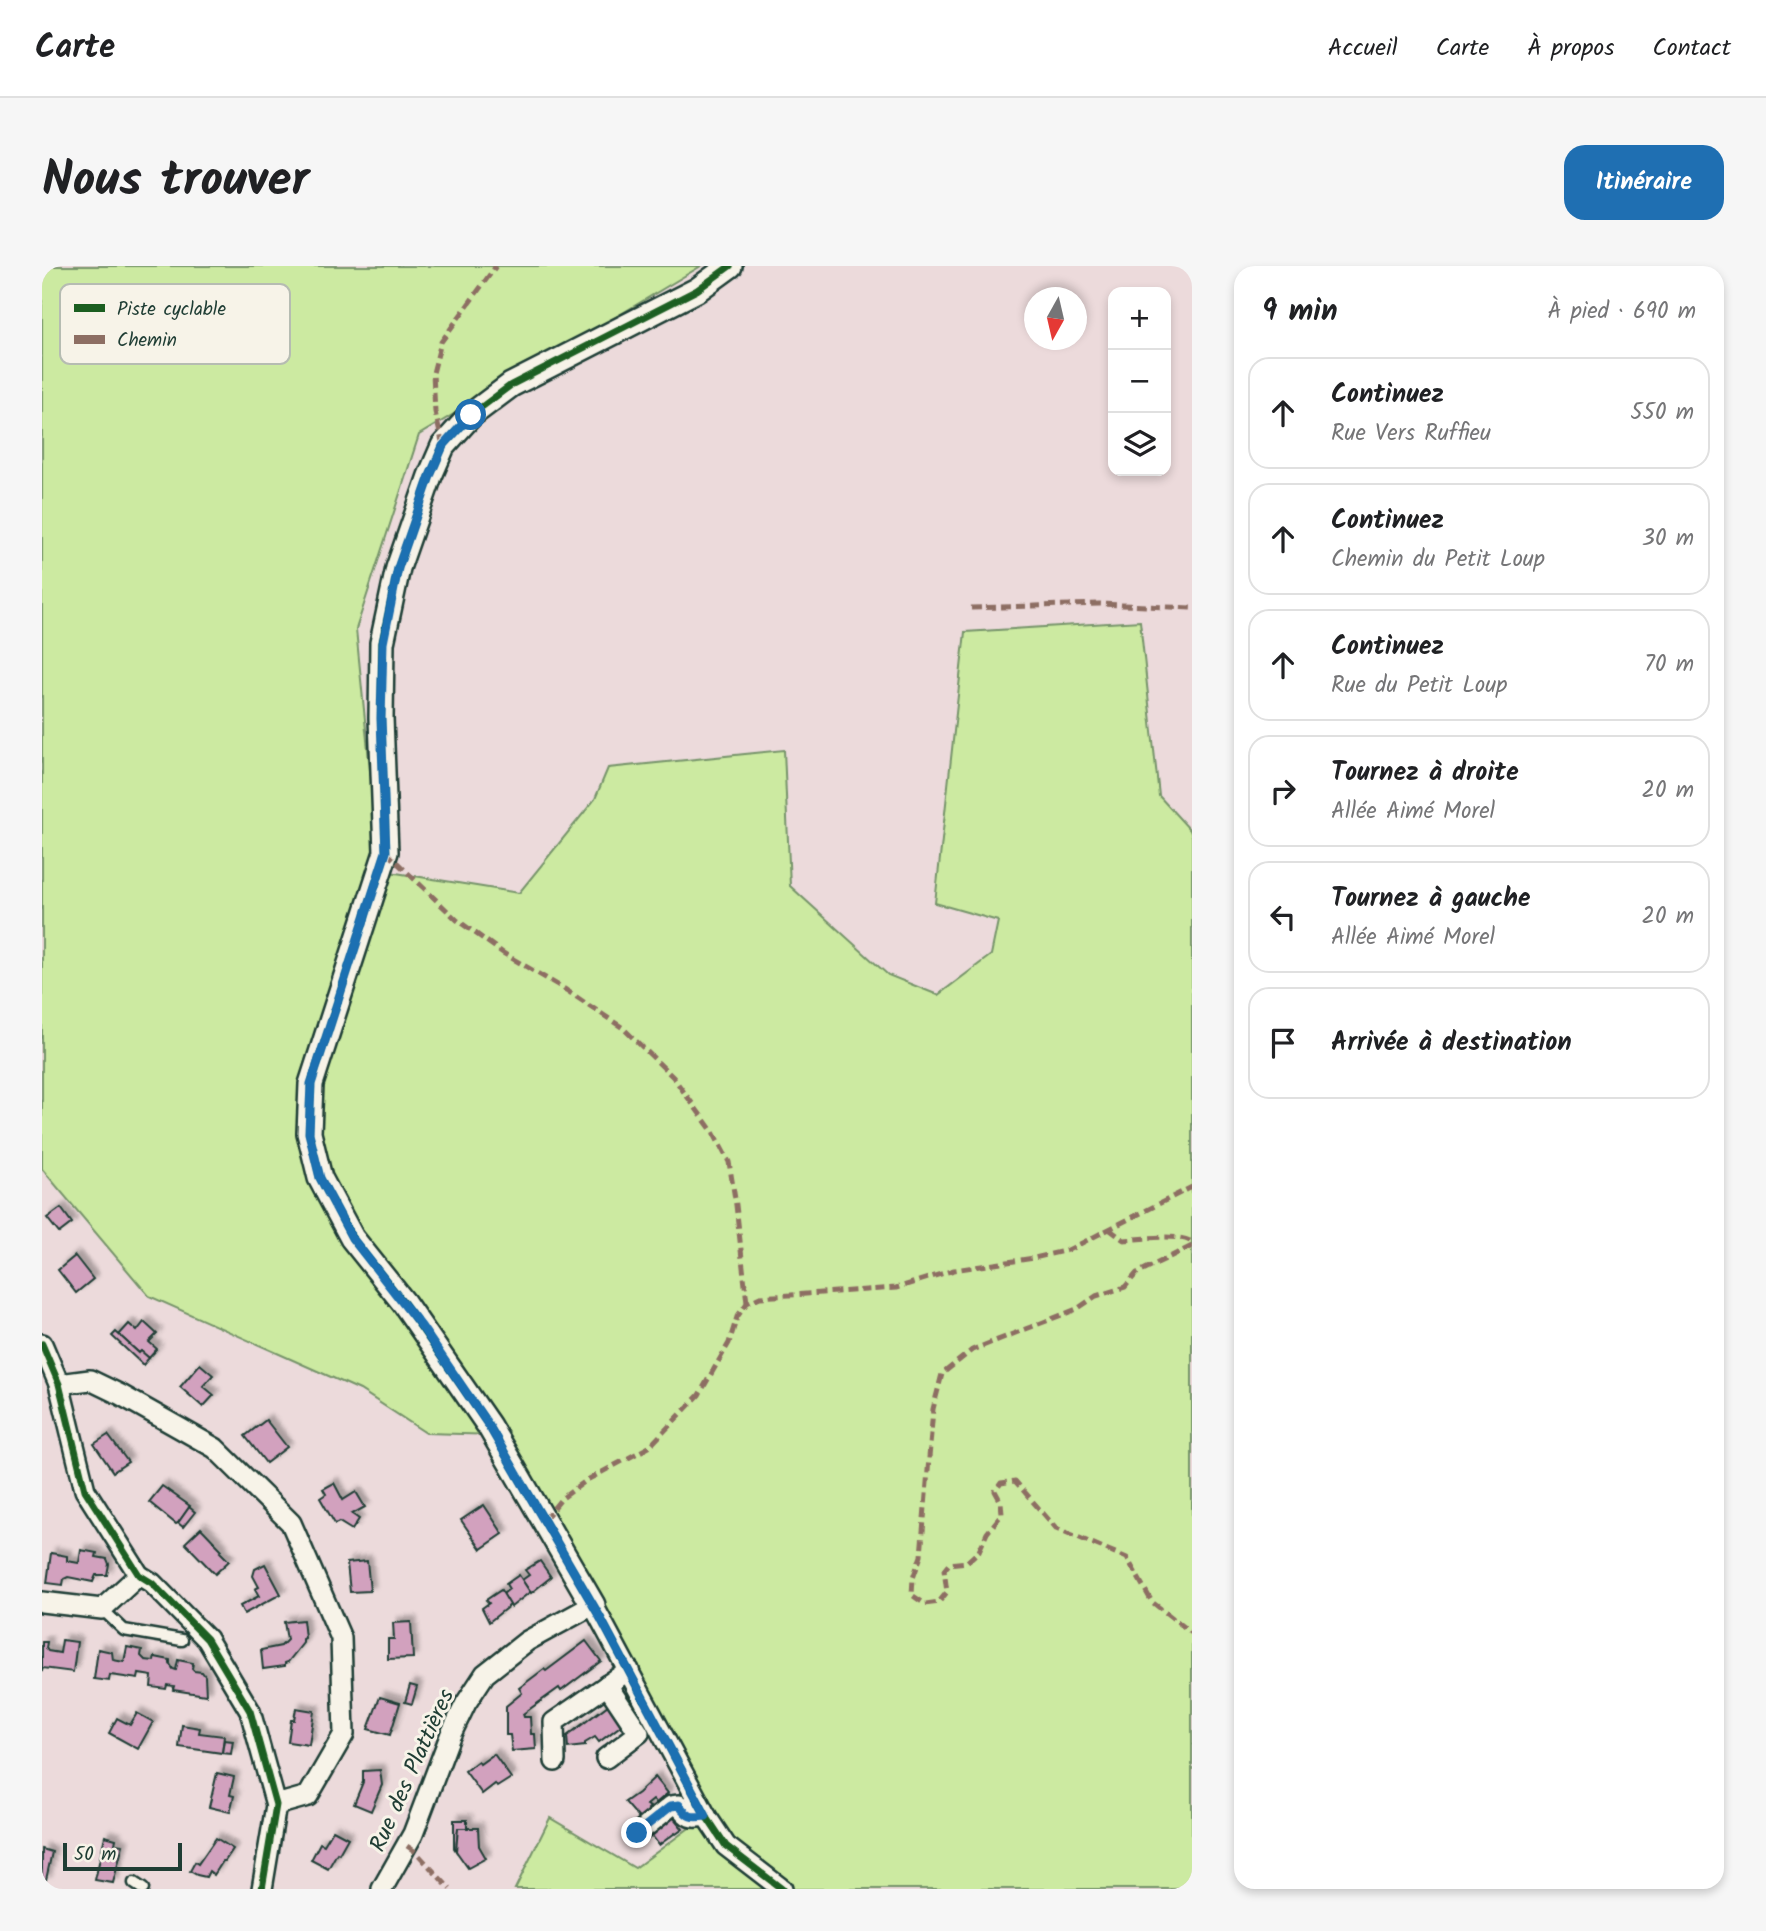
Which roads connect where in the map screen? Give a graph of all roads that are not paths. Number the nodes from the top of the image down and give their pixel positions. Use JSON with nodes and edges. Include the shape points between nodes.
{"nodes":[{"id":1,"x":730,"y":266,"type":"edge"},
{"id":2,"x":42,"y":1344,"type":"edge"},
{"id":3,"x":59,"y":1384,"type":"junction"},
{"id":4,"x":139,"y":1576,"type":"junction"},
{"id":5,"x":42,"y":1602,"type":"edge"},
{"id":6,"x":593,"y":1605,"type":"junction"},
{"id":7,"x":102,"y":1609,"type":"junction"},
{"id":8,"x":182,"y":1640,"type":"dead end"},
{"id":9,"x":629,"y":1670,"type":"junction"},
{"id":10,"x":607,"y":1685,"type":"junction"},
{"id":11,"x":606,"y":1758,"type":"dead end"},
{"id":12,"x":555,"y":1761,"type":"dead end"},
{"id":13,"x":276,"y":1805,"type":"junction"},
{"id":14,"x":706,"y":1816,"type":"junction"},
{"id":15,"x":637,"y":1833,"type":"dead end"},
{"id":16,"x":262,"y":1889,"type":"edge"},
{"id":17,"x":382,"y":1889,"type":"edge"},
{"id":18,"x":782,"y":1889,"type":"edge"}],
"edges":[{"from":1,"to":6,"type":"street","via":[[697,290],[512,385],[471,415],[443,446],[398,568],[383,643],[386,852],[311,1084],[309,1133],[320,1178],[352,1238],[421,1326],[489,1426]]},
{"from":2,"to":3,"type":"street"},
{"from":3,"to":4,"type":"street","via":[[85,1490]]},
{"from":3,"to":13,"type":"street","via":[[90,1380],[215,1448],[291,1523],[341,1638],[344,1734],[308,1796]]},
{"from":4,"to":7,"type":"street"},
{"from":4,"to":13,"type":"street","via":[[152,1583],[208,1639],[250,1710]]},
{"from":5,"to":7,"type":"street"},
{"from":6,"to":9,"type":"street"},
{"from":6,"to":17,"type":"street","name":"Rue des Plattières","via":[[527,1641],[485,1674],[450,1736],[413,1834]]},
{"from":7,"to":8,"type":"lane","via":[[124,1630]]},
{"from":9,"to":10,"type":"street"},
{"from":9,"to":14,"type":"street"},
{"from":10,"to":11,"type":"street","via":[[639,1732]]},
{"from":10,"to":12,"type":"street","via":[[554,1722]]},
{"from":13,"to":16,"type":"street"},
{"from":14,"to":15,"type":"street","via":[[693,1818],[679,1805],[671,1806]]},
{"from":14,"to":18,"type":"street","via":[[726,1846]]}]}
